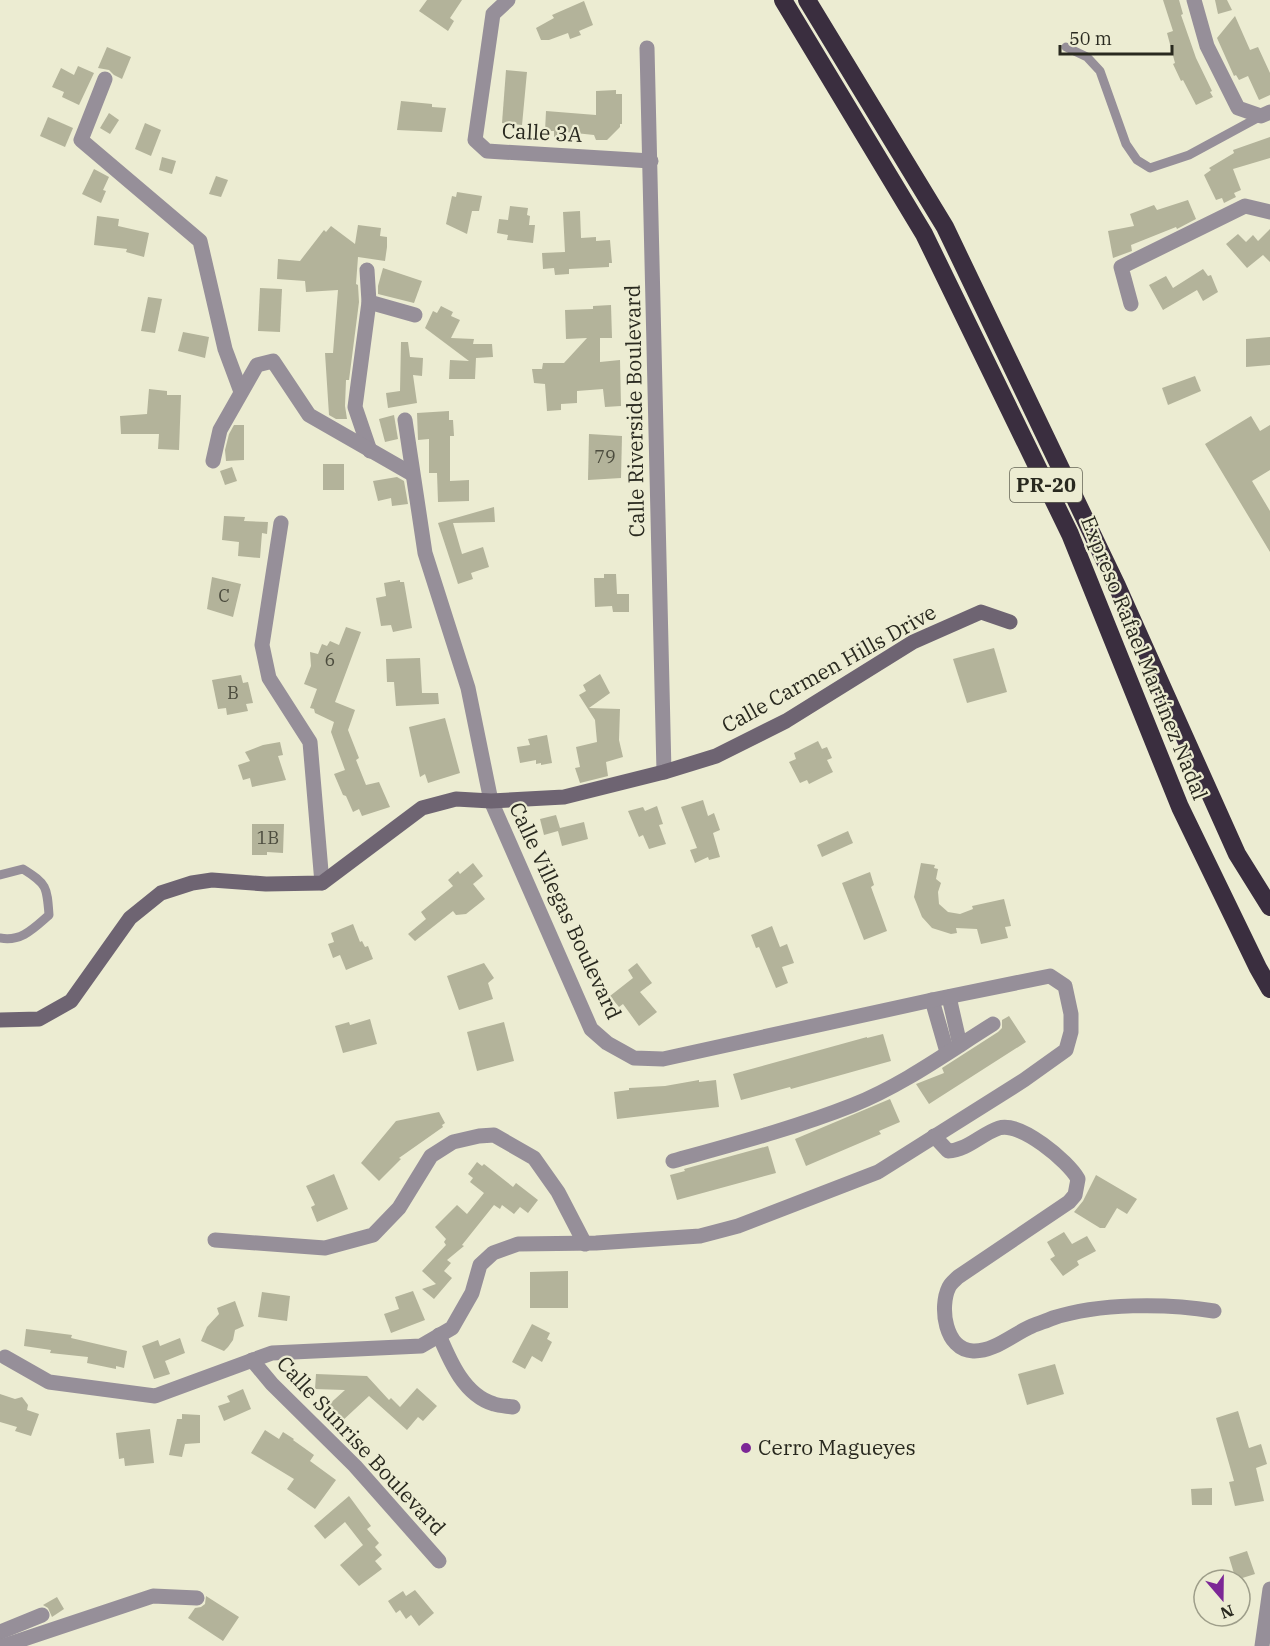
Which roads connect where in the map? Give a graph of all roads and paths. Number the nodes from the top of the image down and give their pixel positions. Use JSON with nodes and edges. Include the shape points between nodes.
{"nodes":[{"id":1,"x":508,"y":0,"type":"edge"},
{"id":2,"x":783,"y":0,"type":"edge"},
{"id":3,"x":807,"y":0,"type":"edge"},
{"id":4,"x":1194,"y":0,"type":"edge"},
{"id":5,"x":647,"y":48,"type":"dead end"},
{"id":6,"x":1066,"y":48,"type":"dead end"},
{"id":7,"x":105,"y":79,"type":"dead end"},
{"id":8,"x":1265,"y":114,"type":"edge"},
{"id":9,"x":651,"y":161,"type":"junction"},
{"id":10,"x":1270,"y":212,"type":"edge"},
{"id":11,"x":367,"y":270,"type":"dead end"},
{"id":12,"x":369,"y":302,"type":"junction"},
{"id":13,"x":1131,"y":304,"type":"dead end"},
{"id":14,"x":415,"y":315,"type":"dead end"},
{"id":15,"x":241,"y":392,"type":"junction"},
{"id":16,"x":405,"y":420,"type":"dead end"},
{"id":17,"x":370,"y":451,"type":"junction"},
{"id":18,"x":213,"y":461,"type":"dead end"},
{"id":19,"x":412,"y":474,"type":"junction"},
{"id":20,"x":281,"y":523,"type":"dead end"},
{"id":21,"x":1010,"y":622,"type":"dead end"},
{"id":22,"x":664,"y":772,"type":"junction"},
{"id":23,"x":491,"y":801,"type":"junction"},
{"id":24,"x":0,"y":875,"type":"edge"},
{"id":25,"x":322,"y":883,"type":"junction"},
{"id":26,"x":1270,"y":908,"type":"edge"},
{"id":27,"x":0,"y":938,"type":"edge"},
{"id":28,"x":1270,"y":989,"type":"edge"},
{"id":29,"x":949,"y":997,"type":"junction"},
{"id":30,"x":932,"y":1000,"type":"junction"},
{"id":31,"x":0,"y":1020,"type":"edge"},
{"id":32,"x":993,"y":1024,"type":"dead end"},
{"id":33,"x":953,"y":1048,"type":"junction"},
{"id":34,"x":934,"y":1136,"type":"junction"},
{"id":35,"x":673,"y":1161,"type":"dead end"},
{"id":36,"x":215,"y":1240,"type":"dead end"},
{"id":37,"x":585,"y":1244,"type":"junction"},
{"id":38,"x":1214,"y":1311,"type":"dead end"},
{"id":39,"x":439,"y":1335,"type":"junction"},
{"id":40,"x":5,"y":1357,"type":"dead end"},
{"id":41,"x":252,"y":1360,"type":"junction"},
{"id":42,"x":513,"y":1407,"type":"dead end"},
{"id":43,"x":439,"y":1561,"type":"dead end"},
{"id":44,"x":1270,"y":1589,"type":"edge"},
{"id":45,"x":197,"y":1598,"type":"dead end"},
{"id":46,"x":42,"y":1615,"type":"dead end"},
{"id":47,"x":0,"y":1632,"type":"edge"},
{"id":48,"x":3,"y":1646,"type":"edge"},
{"id":49,"x":1262,"y":1646,"type":"edge"}],
"edges":[{"from":1,"to":9,"type":"street","name":"Calle 3A","via":[[493,14],[475,140],[487,151]]},
{"from":2,"to":28,"type":"highway","name":"Expreso Rafael Martínez Nadal","number":"PR-20","via":[[929,244],[1070,534],[1180,807]]},
{"from":3,"to":26,"type":"highway","name":"Expreso Rafael Martínez Nadal","number":"PR-20","via":[[945,227],[1117,586],[1237,854]]},
{"from":4,"to":8,"type":"street","via":[[1207,46],[1238,108]]},
{"from":5,"to":9,"type":"street","name":"Calle Riverside Boulevard"},
{"from":6,"to":8,"type":"lane","via":[[1087,57],[1100,71],[1126,144],[1137,160],[1150,168],[1189,155]]},
{"from":7,"to":15,"type":"street","via":[[81,141],[200,240],[225,349]]},
{"from":9,"to":22,"type":"street","name":"Calle Riverside Boulevard"},
{"from":10,"to":13,"type":"street","via":[[1245,206],[1120,267]]},
{"from":11,"to":12,"type":"street"},
{"from":12,"to":14,"type":"street"},
{"from":12,"to":17,"type":"street","via":[[355,406]]},
{"from":15,"to":17,"type":"street","via":[[257,365],[273,362],[309,415]]},
{"from":15,"to":18,"type":"street","via":[[220,430]]},
{"from":16,"to":19,"type":"street","name":"Calle Villegas Boulevard"},
{"from":17,"to":19,"type":"street"},
{"from":19,"to":23,"type":"street","name":"Calle Villegas Boulevard","via":[[425,553],[468,688]]},
{"from":20,"to":25,"type":"street","via":[[262,645],[269,678],[310,742]]},
{"from":21,"to":22,"type":"street","name":"Calle Carmen Hills Drive","via":[[981,612],[913,642],[776,726],[716,756]]},
{"from":22,"to":23,"type":"street","name":"Calle Carmen Hills Drive","via":[[564,796]]},
{"from":23,"to":25,"type":"street","name":"Calle Carmen Hills Drive","via":[[456,799],[422,808]]},
{"from":23,"to":30,"type":"street","name":"Calle Villegas Boulevard","via":[[591,1029],[634,1058],[663,1059]]},
{"from":24,"to":27,"type":"lane","via":[[23,869],[41,880],[48,894],[49,915],[29,933],[12,940]]},
{"from":25,"to":31,"type":"street","via":[[212,880],[161,893],[130,918],[71,1001],[39,1019]]},
{"from":29,"to":30,"type":"street","name":"Calle Villegas Boulevard"},
{"from":29,"to":33,"type":"street"},
{"from":29,"to":34,"type":"street","name":"Calle Villegas Boulevard","via":[[1050,976],[1065,986],[1071,1032],[1066,1050]]},
{"from":30,"to":33,"type":"street"},
{"from":32,"to":33,"type":"street"},
{"from":33,"to":35,"type":"street","via":[[855,1104],[773,1134]]},
{"from":34,"to":37,"type":"street","via":[[878,1172],[738,1226],[700,1236]]},
{"from":34,"to":38,"type":"street","via":[[948,1151],[959,1151],[1000,1127],[1015,1127],[1072,1168],[1078,1179],[1075,1195],[1069,1202],[958,1276],[949,1286],[945,1318],[952,1338],[962,1348],[982,1351],[1031,1326],[1079,1312],[1179,1305]]},
{"from":36,"to":37,"type":"street","via":[[325,1248],[373,1235],[399,1208],[431,1156],[453,1142],[494,1135],[534,1158],[558,1192]]},
{"from":37,"to":39,"type":"street","via":[[518,1244],[493,1253],[480,1265],[472,1293],[452,1328]]},
{"from":39,"to":41,"type":"street","via":[[421,1346],[272,1353]]},
{"from":39,"to":42,"type":"street","via":[[452,1366],[470,1390],[493,1404]]},
{"from":40,"to":41,"type":"street","via":[[49,1382],[155,1396]]},
{"from":41,"to":43,"type":"street","name":"Calle Sunrise Boulevard","via":[[355,1466]]},
{"from":44,"to":49,"type":"street"},
{"from":45,"to":48,"type":"street","via":[[153,1596]]},
{"from":46,"to":47,"type":"street"}]}
